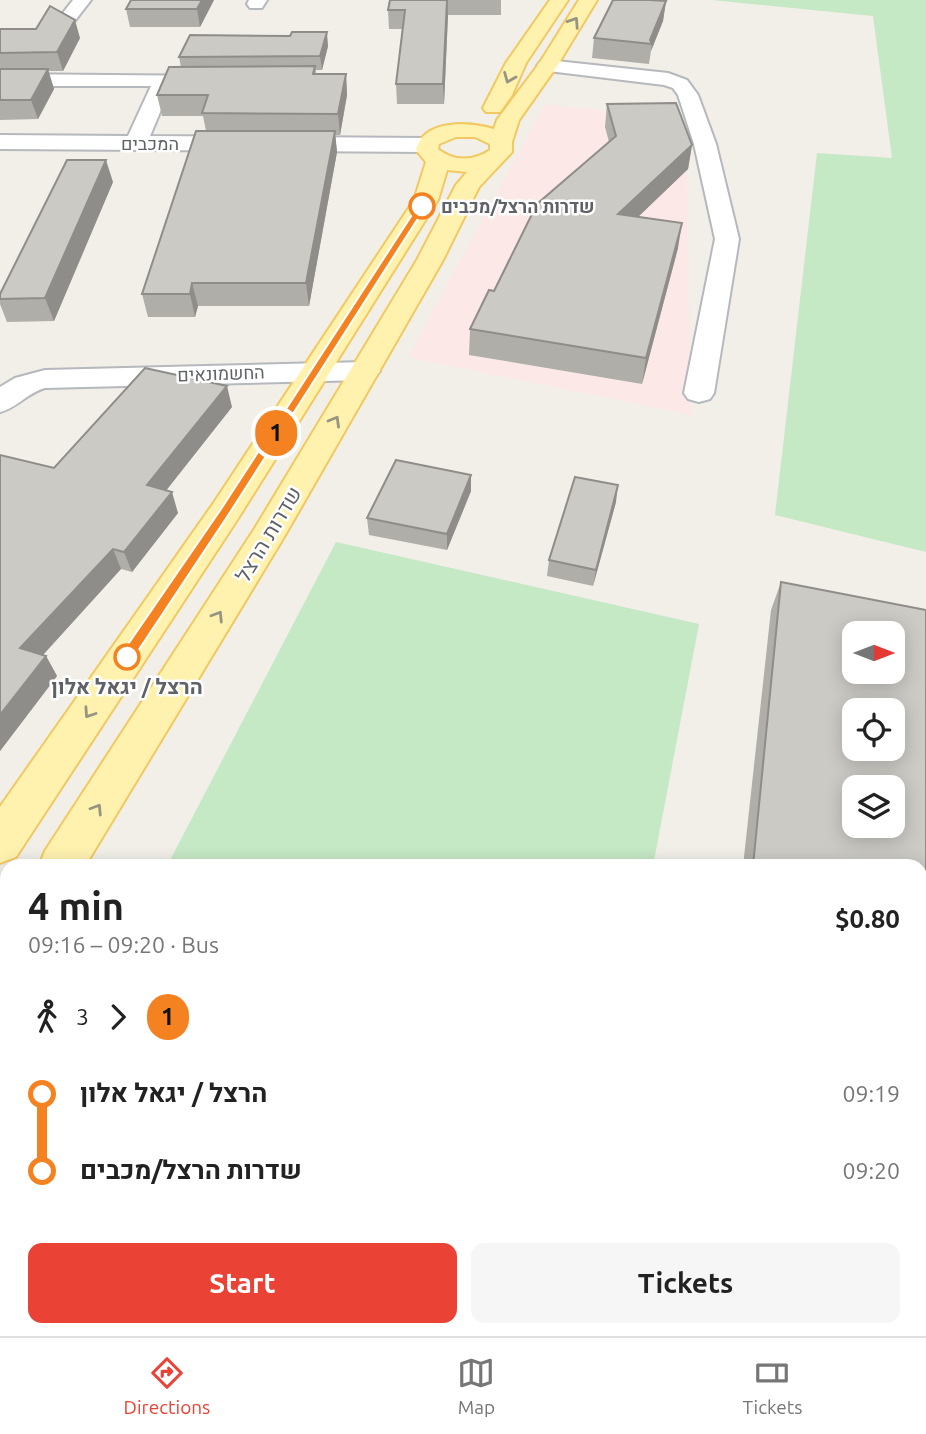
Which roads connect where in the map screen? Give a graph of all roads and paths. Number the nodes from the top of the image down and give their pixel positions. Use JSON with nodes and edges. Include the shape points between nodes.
{"nodes":[{"id":1,"x":82,"y":0,"type":"edge"},
{"id":2,"x":559,"y":0,"type":"edge"},
{"id":3,"x":588,"y":0,"type":"edge"},
{"id":4,"x":68,"y":18,"type":"edge"},
{"id":5,"x":547,"y":66,"type":"junction"},
{"id":6,"x":230,"y":79,"type":"edge"},
{"id":7,"x":0,"y":80,"type":"edge"},
{"id":8,"x":164,"y":80,"type":"junction"},
{"id":9,"x":664,"y":101,"type":"edge"},
{"id":10,"x":691,"y":103,"type":"junction"},
{"id":11,"x":462,"y":130,"type":"junction"},
{"id":12,"x":0,"y":142,"type":"edge"},
{"id":13,"x":136,"y":143,"type":"junction"},
{"id":14,"x":495,"y":152,"type":"junction"},
{"id":15,"x":432,"y":153,"type":"junction"},
{"id":16,"x":316,"y":370,"type":"junction"},
{"id":17,"x":365,"y":371,"type":"junction"},
{"id":18,"x":699,"y":393,"type":"dead end"},
{"id":19,"x":0,"y":403,"type":"edge"},
{"id":20,"x":0,"y":843,"type":"edge"},
{"id":21,"x":65,"y":859,"type":"edge"}],
"edges":[{"from":1,"to":4,"type":"street"},
{"from":2,"to":11,"type":"main road","one_way":true,"via":[[516,63],[492,109]]},
{"from":5,"to":3,"type":"main road","name":"שדרות הרצל","one_way":true},
{"from":5,"to":10,"type":"street","via":[[668,79],[680,84]]},
{"from":5,"to":14,"type":"main road","name":"שדרות הרצל","via":[[508,120]]},
{"from":6,"to":8,"type":"street"},
{"from":7,"to":8,"type":"street"},
{"from":8,"to":13,"type":"street"},
{"from":9,"to":10,"type":"street"},
{"from":10,"to":18,"type":"street","via":[[727,239]]},
{"from":11,"to":14,"type":"main road","via":[[486,133]]},
{"from":11,"to":15,"type":"main road","via":[[435,136]]},
{"from":12,"to":13,"type":"street","name":"המכבים"},
{"from":13,"to":15,"type":"street","name":"המכבים"},
{"from":14,"to":15,"type":"main road","via":[[457,164]]},
{"from":14,"to":17,"type":"main road","name":"שדרות הרצל","via":[[468,185]]},
{"from":15,"to":16,"type":"main road","via":[[435,178],[426,200]]},
{"from":16,"to":17,"type":"street","name":"החשמונאים"},
{"from":16,"to":19,"type":"street","name":"החשמונאים","via":[[45,379],[14,388]]},
{"from":16,"to":20,"type":"main road","one_way":true},
{"from":21,"to":17,"type":"main road","name":"שדרות הרצל","one_way":true}]}
